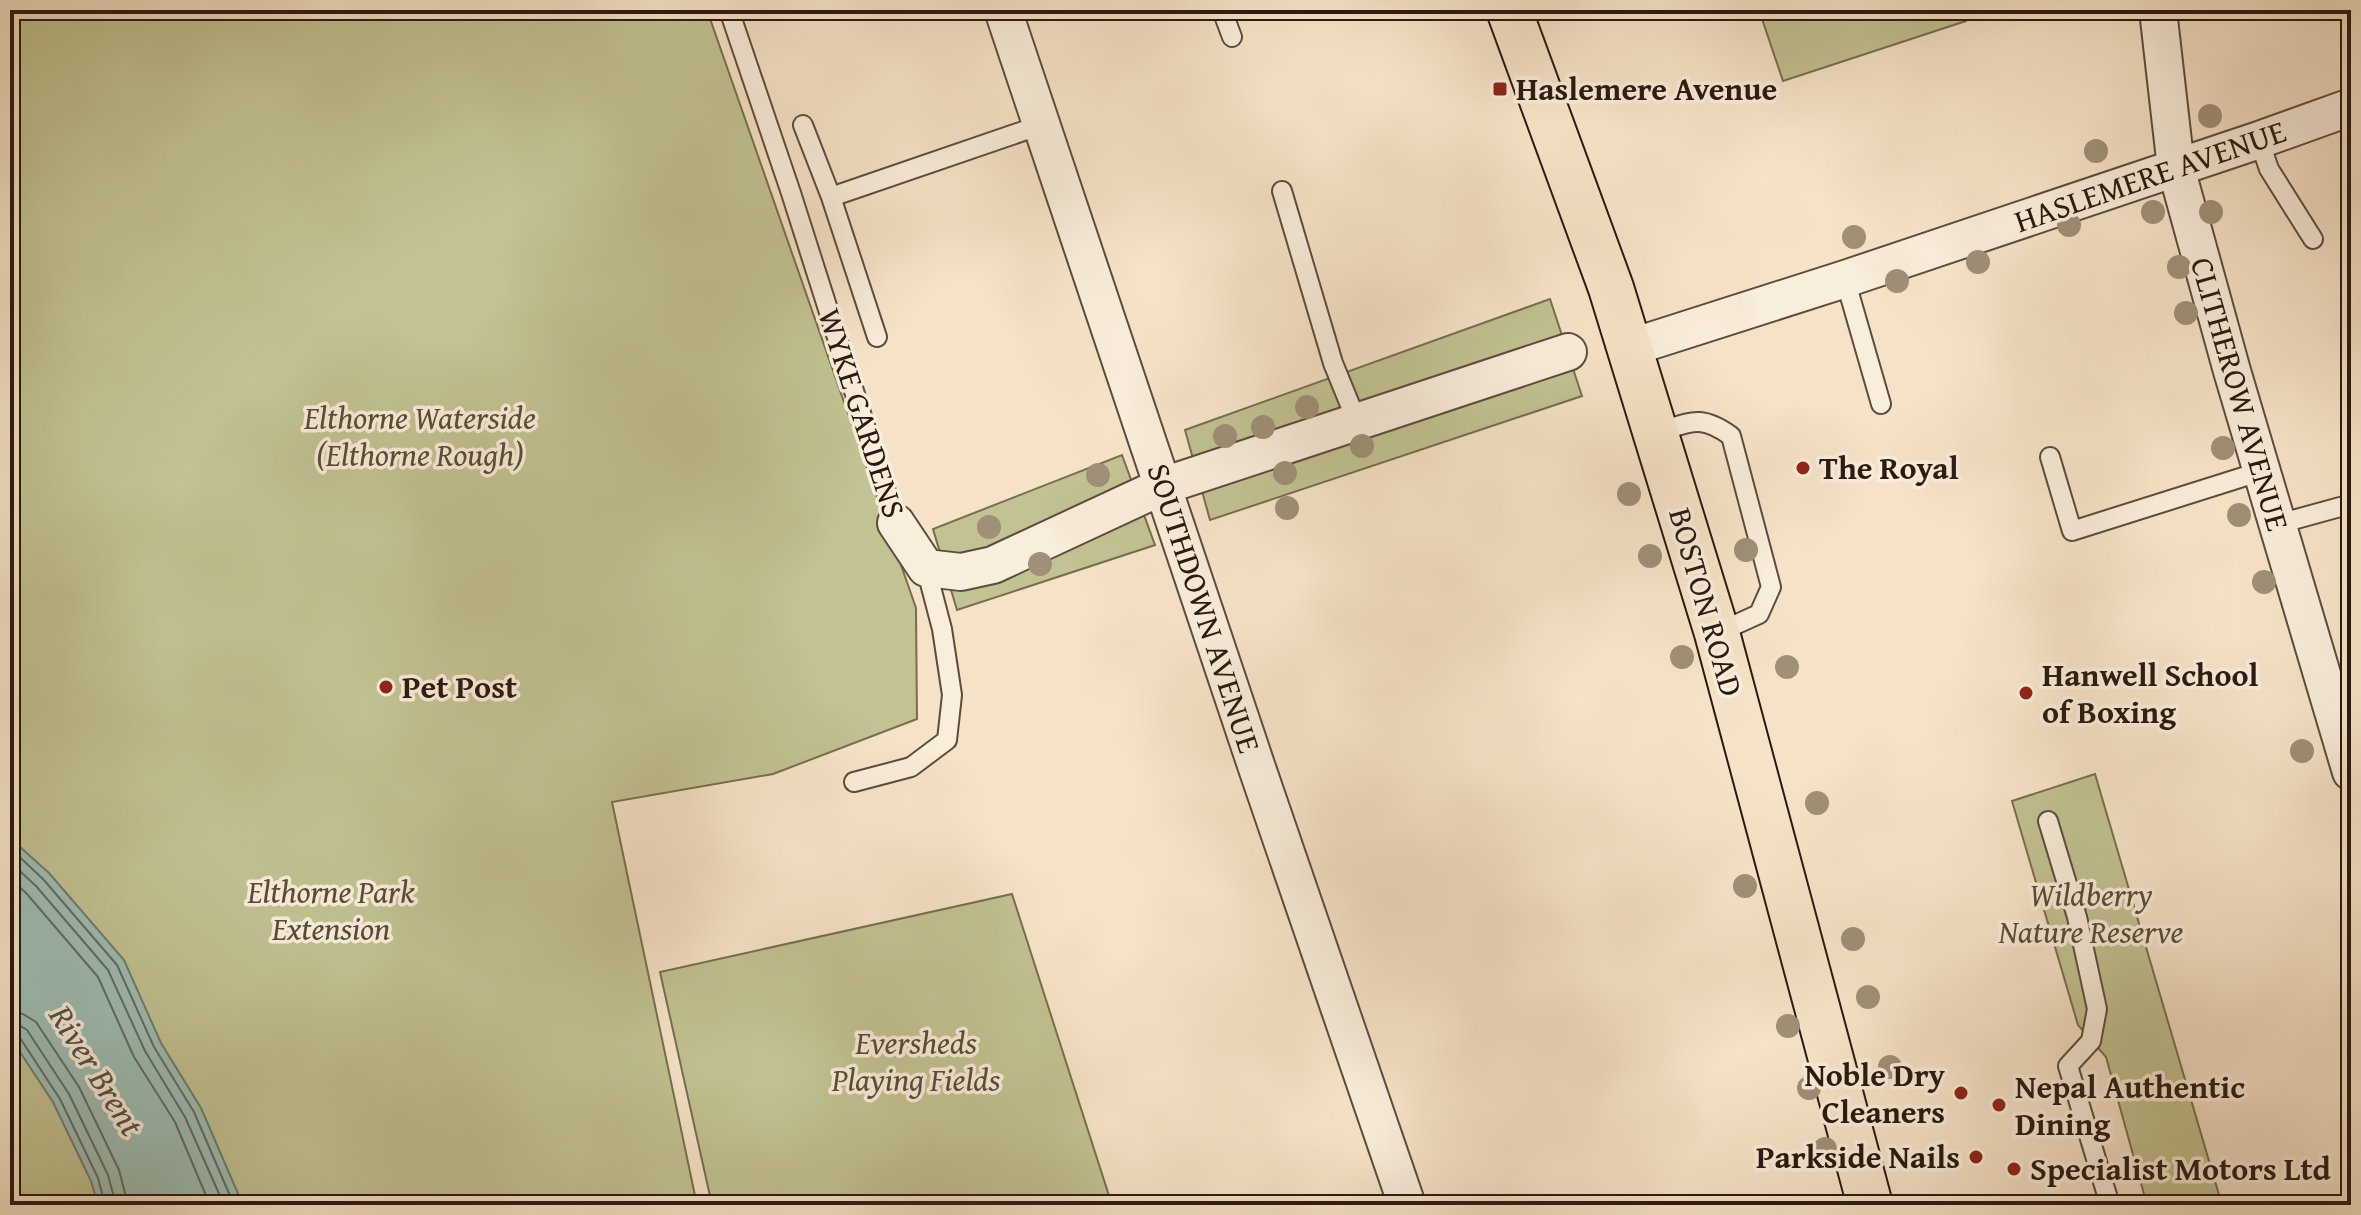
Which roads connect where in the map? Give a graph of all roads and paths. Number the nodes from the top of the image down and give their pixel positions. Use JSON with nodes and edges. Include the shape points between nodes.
{"nodes":[{"id":1,"x":729,"y":10,"type":"edge"},
{"id":2,"x":1003,"y":10,"type":"edge"},
{"id":3,"x":1222,"y":10,"type":"edge"},
{"id":4,"x":1509,"y":10,"type":"edge"},
{"id":5,"x":2158,"y":10,"type":"edge"},
{"id":6,"x":1232,"y":37,"type":"dead end"},
{"id":7,"x":2351,"y":107,"type":"edge"},
{"id":8,"x":803,"y":125,"type":"dead end"},
{"id":9,"x":1041,"y":125,"type":"junction"},
{"id":10,"x":2259,"y":140,"type":"junction"},
{"id":11,"x":2176,"y":168,"type":"junction"},
{"id":12,"x":1282,"y":191,"type":"dead end"},
{"id":13,"x":831,"y":197,"type":"junction"},
{"id":14,"x":2313,"y":239,"type":"dead end"},
{"id":15,"x":1845,"y":279,"type":"junction"},
{"id":16,"x":877,"y":337,"type":"dead end"},
{"id":17,"x":1629,"y":348,"type":"junction"},
{"id":18,"x":1568,"y":352,"type":"dead end"},
{"id":19,"x":1881,"y":404,"type":"dead end"},
{"id":20,"x":1357,"y":422,"type":"junction"},
{"id":21,"x":1655,"y":433,"type":"junction"},
{"id":22,"x":2050,"y":457,"type":"dead end"},
{"id":23,"x":2262,"y":471,"type":"junction"},
{"id":24,"x":1163,"y":486,"type":"junction"},
{"id":25,"x":2351,"y":504,"type":"edge"},
{"id":26,"x":896,"y":523,"type":"joint"},
{"id":27,"x":2278,"y":524,"type":"junction"},
{"id":28,"x":926,"y":568,"type":"junction"},
{"id":29,"x":1717,"y":633,"type":"junction"},
{"id":30,"x":2344,"y":723,"type":"edge"},
{"id":31,"x":2351,"y":772,"type":"edge"},
{"id":32,"x":854,"y":782,"type":"dead end"},
{"id":33,"x":2048,"y":821,"type":"dead end"},
{"id":34,"x":1407,"y":1205,"type":"edge"},
{"id":35,"x":1870,"y":1205,"type":"edge"},
{"id":36,"x":2110,"y":1205,"type":"edge"}],
"edges":[{"from":1,"to":26,"type":"lane","name":"WYKE GARDENS"},
{"from":2,"to":9,"type":"street","name":"SOUTHDOWN AVENUE"},
{"from":3,"to":6,"type":"lane"},
{"from":4,"to":17,"type":"main road","name":"BOSTON ROAD"},
{"from":5,"to":11,"type":"street","name":"CLITHEROW AVENUE"},
{"from":7,"to":10,"type":"street","name":"HASLEMERE AVENUE"},
{"from":8,"to":13,"type":"lane"},
{"from":9,"to":13,"type":"lane"},
{"from":9,"to":24,"type":"street","name":"SOUTHDOWN AVENUE"},
{"from":10,"to":11,"type":"street","name":"HASLEMERE AVENUE"},
{"from":10,"to":14,"type":"lane","via":[[2269,169]]},
{"from":11,"to":15,"type":"street","name":"HASLEMERE AVENUE"},
{"from":11,"to":23,"type":"street","name":"CLITHEROW AVENUE"},
{"from":12,"to":20,"type":"lane","via":[[1333,363]]},
{"from":13,"to":16,"type":"lane"},
{"from":15,"to":17,"type":"street","name":"HASLEMERE AVENUE"},
{"from":15,"to":19,"type":"lane"},
{"from":17,"to":21,"type":"main road","name":"BOSTON ROAD"},
{"from":18,"to":20,"type":"street"},
{"from":20,"to":24,"type":"street"},
{"from":21,"to":29,"type":"main road","name":"BOSTON ROAD"},
{"from":21,"to":29,"type":"lane","via":[[1700,421],[1731,436],[1771,587],[1759,614]]},
{"from":22,"to":23,"type":"lane","via":[[2072,531]]},
{"from":23,"to":27,"type":"street","name":"CLITHEROW AVENUE"},
{"from":24,"to":28,"type":"street","via":[[993,565],[961,572]]},
{"from":24,"to":34,"type":"street","name":"SOUTHDOWN AVENUE"},
{"from":25,"to":27,"type":"lane"},
{"from":26,"to":28,"type":"street","name":"WYKE GARDENS"},
{"from":27,"to":30,"type":"street","name":"CLITHEROW AVENUE"},
{"from":28,"to":32,"type":"lane","via":[[952,695],[947,740],[911,767]]},
{"from":29,"to":35,"type":"main road","name":"BOSTON ROAD"},
{"from":30,"to":31,"type":"street","name":"CLITHEROW AVENUE"},
{"from":33,"to":36,"type":"lane","via":[[2097,1009],[2091,1041],[2068,1066]]}]}
